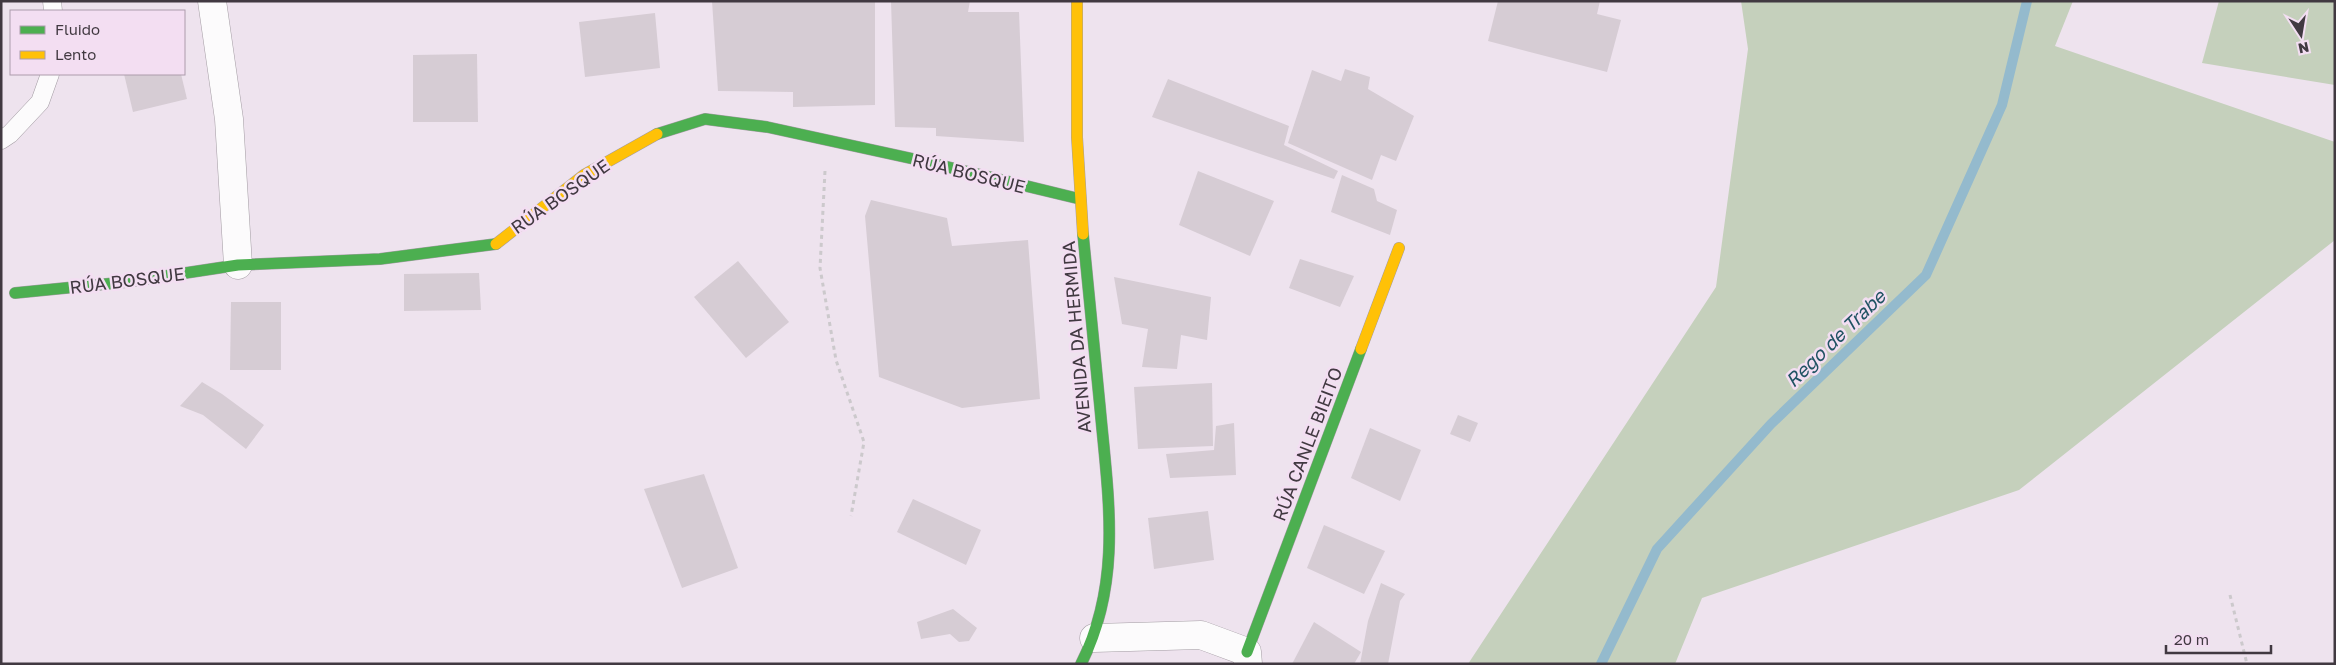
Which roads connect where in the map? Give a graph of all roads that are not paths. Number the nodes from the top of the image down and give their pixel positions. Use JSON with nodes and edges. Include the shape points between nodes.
{"nodes":[{"id":1,"x":212,"y":1,"type":"edge"},
{"id":2,"x":1078,"y":1,"type":"edge"},
{"id":3,"x":50,"y":75,"type":"edge"},
{"id":4,"x":1,"y":140,"type":"edge"},
{"id":5,"x":1080,"y":199,"type":"junction"},
{"id":6,"x":1399,"y":248,"type":"dead end"},
{"id":7,"x":238,"y":265,"type":"junction"},
{"id":8,"x":16,"y":293,"type":"dead end"},
{"id":9,"x":1094,"y":638,"type":"junction"},
{"id":10,"x":1248,"y":658,"type":"edge"},
{"id":11,"x":1081,"y":664,"type":"edge"}],
"edges":[{"from":1,"to":7,"type":"street","via":[[229,119]]},
{"from":2,"to":5,"type":"street","name":"AVENIDA DA HERMIDA"},
{"from":3,"to":4,"type":"lane","via":[[40,102]]},
{"from":5,"to":7,"type":"street","name":"RÚA BOSQUE","via":[[923,160],[767,127],[705,119],[661,132],[584,175],[494,245],[380,259]]},
{"from":5,"to":9,"type":"street","name":"AVENIDA DA HERMIDA","via":[[1110,515],[1107,586]]},
{"from":6,"to":10,"type":"street","name":"RÚA CANLE BIEITO"},
{"from":7,"to":8,"type":"street","name":"RÚA BOSQUE","via":[[126,282]]},
{"from":9,"to":10,"type":"street","via":[[1201,635]]},
{"from":9,"to":11,"type":"street","name":"AVENIDA DA HERMIDA"}]}
